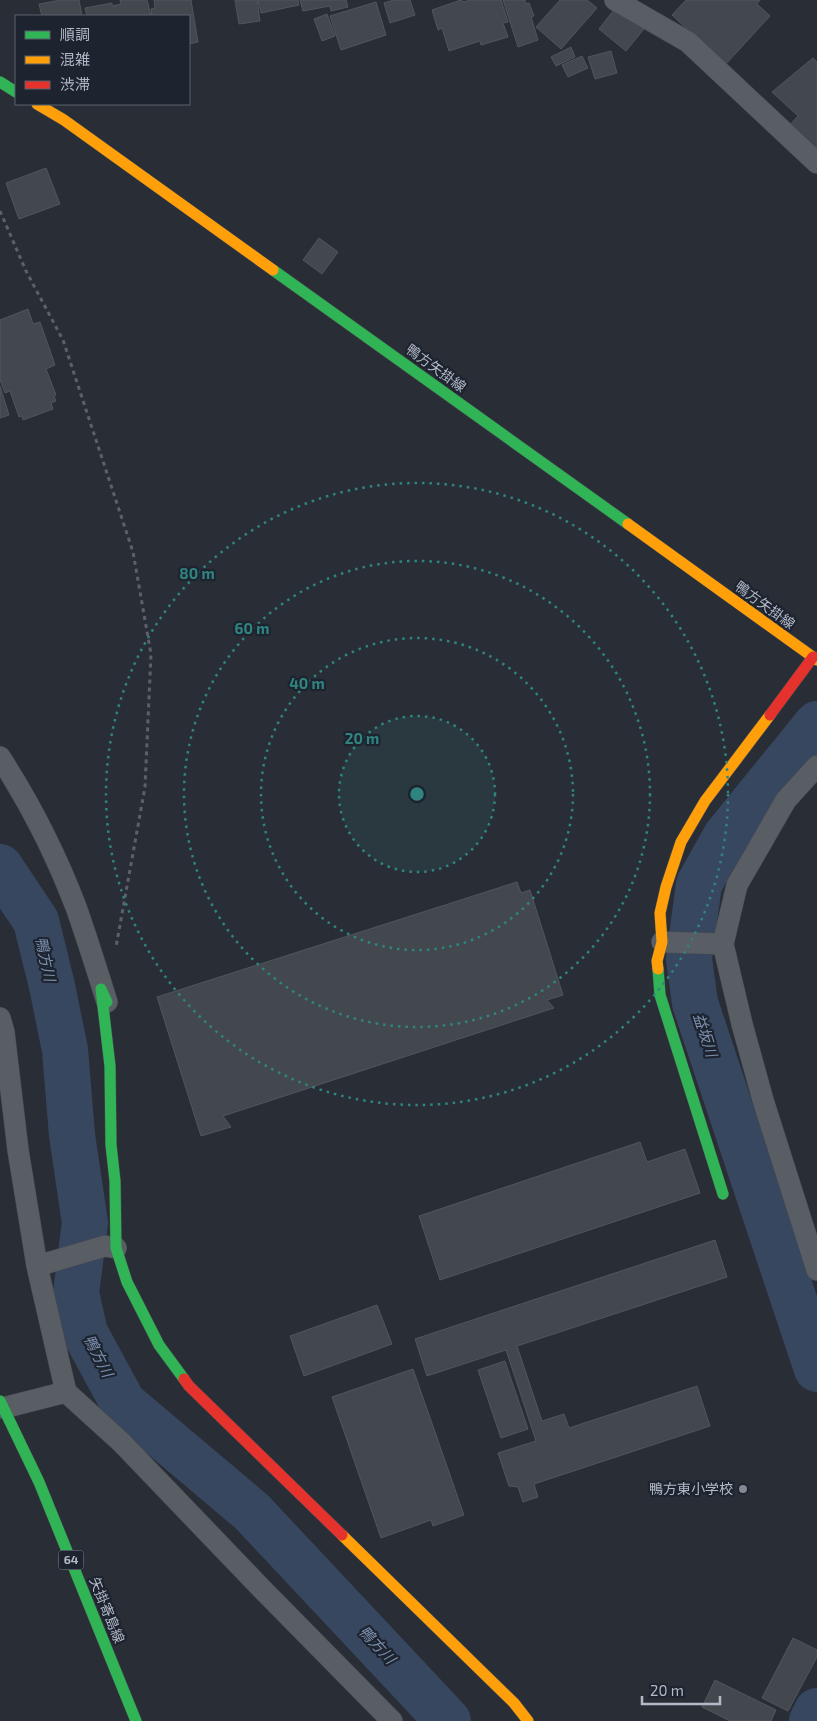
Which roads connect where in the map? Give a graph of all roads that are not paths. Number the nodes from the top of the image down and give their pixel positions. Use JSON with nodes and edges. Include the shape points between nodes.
{"nodes":[{"id":1,"x":615,"y":0,"type":"edge"},
{"id":2,"x":0,"y":82,"type":"edge"},
{"id":3,"x":15,"y":91,"type":"edge"},
{"id":4,"x":39,"y":105,"type":"edge"},
{"id":5,"x":817,"y":162,"type":"edge"},
{"id":6,"x":815,"y":659,"type":"edge"},
{"id":7,"x":0,"y":757,"type":"edge"},
{"id":8,"x":817,"y":766,"type":"edge"},
{"id":9,"x":662,"y":942,"type":"junction"},
{"id":10,"x":723,"y":944,"type":"junction"},
{"id":11,"x":107,"y":1002,"type":"joint"},
{"id":12,"x":0,"y":1018,"type":"edge"},
{"id":13,"x":9,"y":1154,"type":"edge"},
{"id":14,"x":723,"y":1194,"type":"dead end"},
{"id":15,"x":111,"y":1247,"type":"junction"},
{"id":16,"x":36,"y":1266,"type":"junction"},
{"id":17,"x":817,"y":1270,"type":"edge"},
{"id":18,"x":66,"y":1392,"type":"junction"},
{"id":19,"x":2,"y":1404,"type":"edge"},
{"id":20,"x":136,"y":1721,"type":"edge"},
{"id":21,"x":392,"y":1721,"type":"edge"},
{"id":22,"x":528,"y":1721,"type":"edge"}],
"edges":[{"from":1,"to":5,"type":"street","via":[[688,42]]},
{"from":2,"to":3,"type":"street"},
{"from":4,"to":6,"type":"street","name":"鴨方矢掛線"},
{"from":6,"to":9,"type":"street","via":[[705,801],[682,842],[660,914]]},
{"from":7,"to":11,"type":"street","via":[[55,858],[75,906]]},
{"from":8,"to":10,"type":"street","via":[[786,800],[738,885]]},
{"from":9,"to":10,"type":"street"},
{"from":9,"to":14,"type":"street","via":[[657,961],[660,995]]},
{"from":10,"to":17,"type":"street","via":[[763,1100]]},
{"from":11,"to":15,"type":"street","via":[[102,989],[110,1066],[115,1181]]},
{"from":12,"to":13,"type":"street","via":[[4,1032]]},
{"from":13,"to":16,"type":"street"},
{"from":15,"to":16,"type":"street"},
{"from":15,"to":22,"type":"street","via":[[159,1346],[188,1386],[433,1622]]},
{"from":16,"to":18,"type":"street"},
{"from":18,"to":19,"type":"street"},
{"from":18,"to":21,"type":"street","via":[[121,1442]]},
{"from":19,"to":20,"type":"street","name":"矢掛寄島線","number":"64","via":[[39,1482]]}]}
